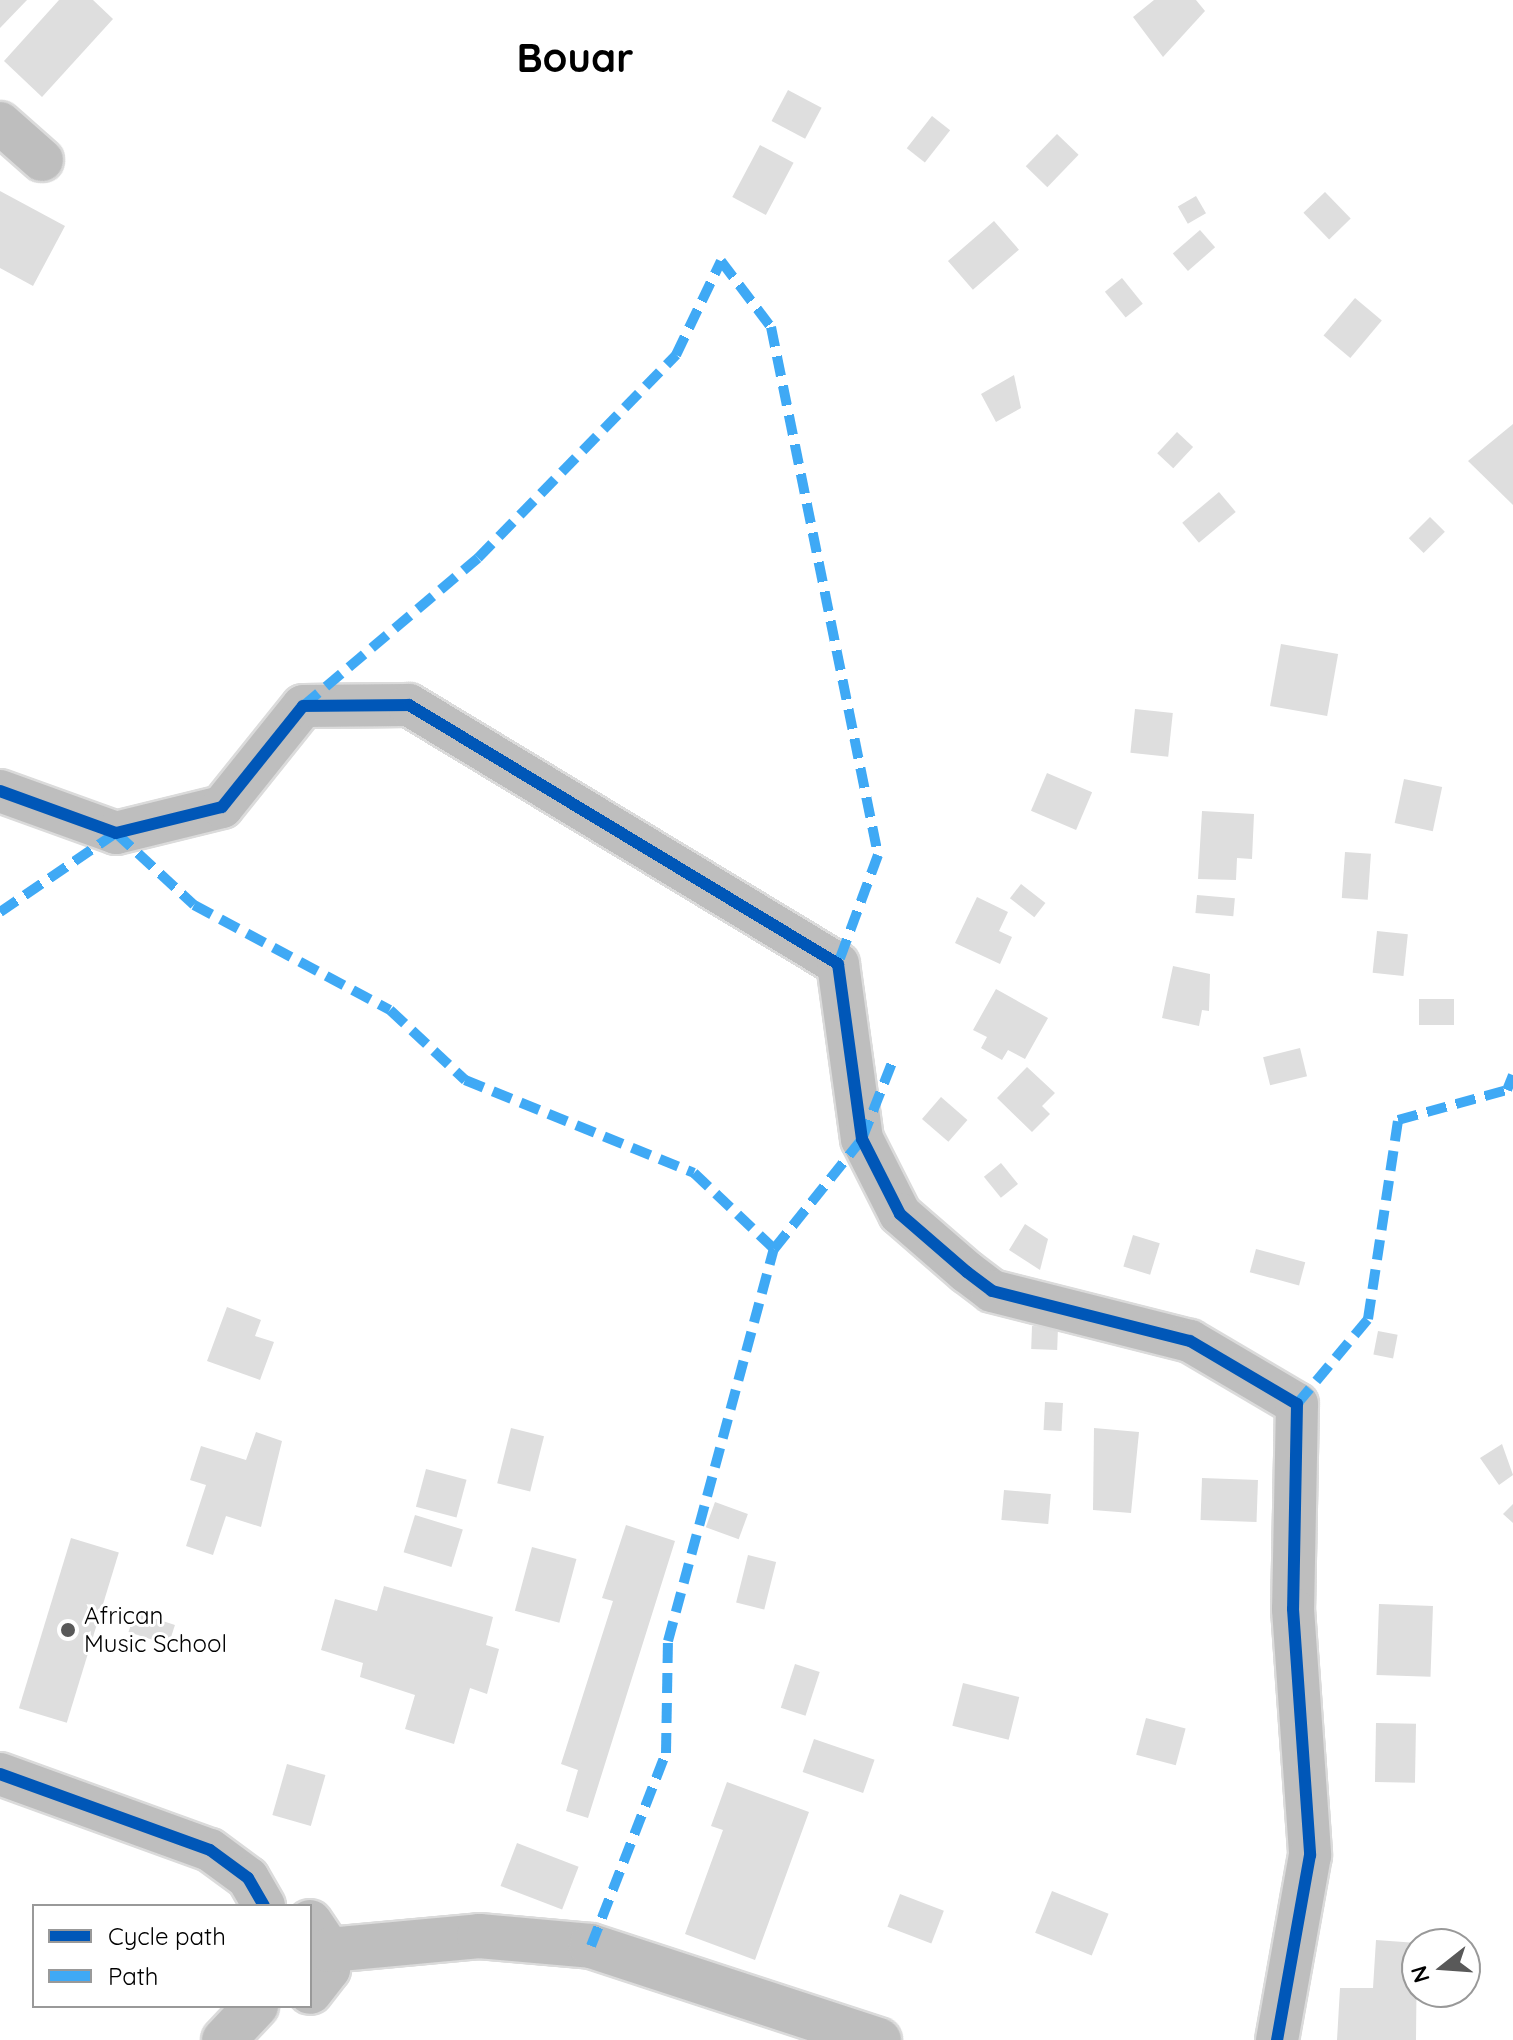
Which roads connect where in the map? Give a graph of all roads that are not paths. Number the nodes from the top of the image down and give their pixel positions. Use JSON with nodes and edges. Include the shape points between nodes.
{"nodes":[{"id":1,"x":0,"y":123,"type":"edge"},
{"id":2,"x":42,"y":160,"type":"dead end"},
{"id":3,"x":0,"y":791,"type":"edge"},
{"id":4,"x":0,"y":1774,"type":"edge"},
{"id":5,"x":263,"y":1904,"type":"edge"},
{"id":6,"x":319,"y":1936,"type":"edge"},
{"id":7,"x":312,"y":1989,"type":"edge"},
{"id":8,"x":254,"y":2008,"type":"edge"},
{"id":9,"x":224,"y":2040,"type":"edge"},
{"id":10,"x":879,"y":2040,"type":"edge"},
{"id":11,"x":1277,"y":2040,"type":"edge"}],
"edges":[{"from":1,"to":2,"type":"street"},
{"from":3,"to":11,"type":"street","via":[[116,833],[222,807],[303,706],[409,705],[838,964],[862,1139],[900,1214],[967,1272],[992,1291],[1190,1341],[1297,1404],[1293,1609],[1310,1855]]},
{"from":4,"to":5,"type":"street","via":[[210,1850],[248,1878]]},
{"from":6,"to":7,"type":"main road","via":[[328,1969]]},
{"from":6,"to":10,"type":"main road","via":[[479,1936],[591,1946]]},
{"from":8,"to":9,"type":"main road"}]}
